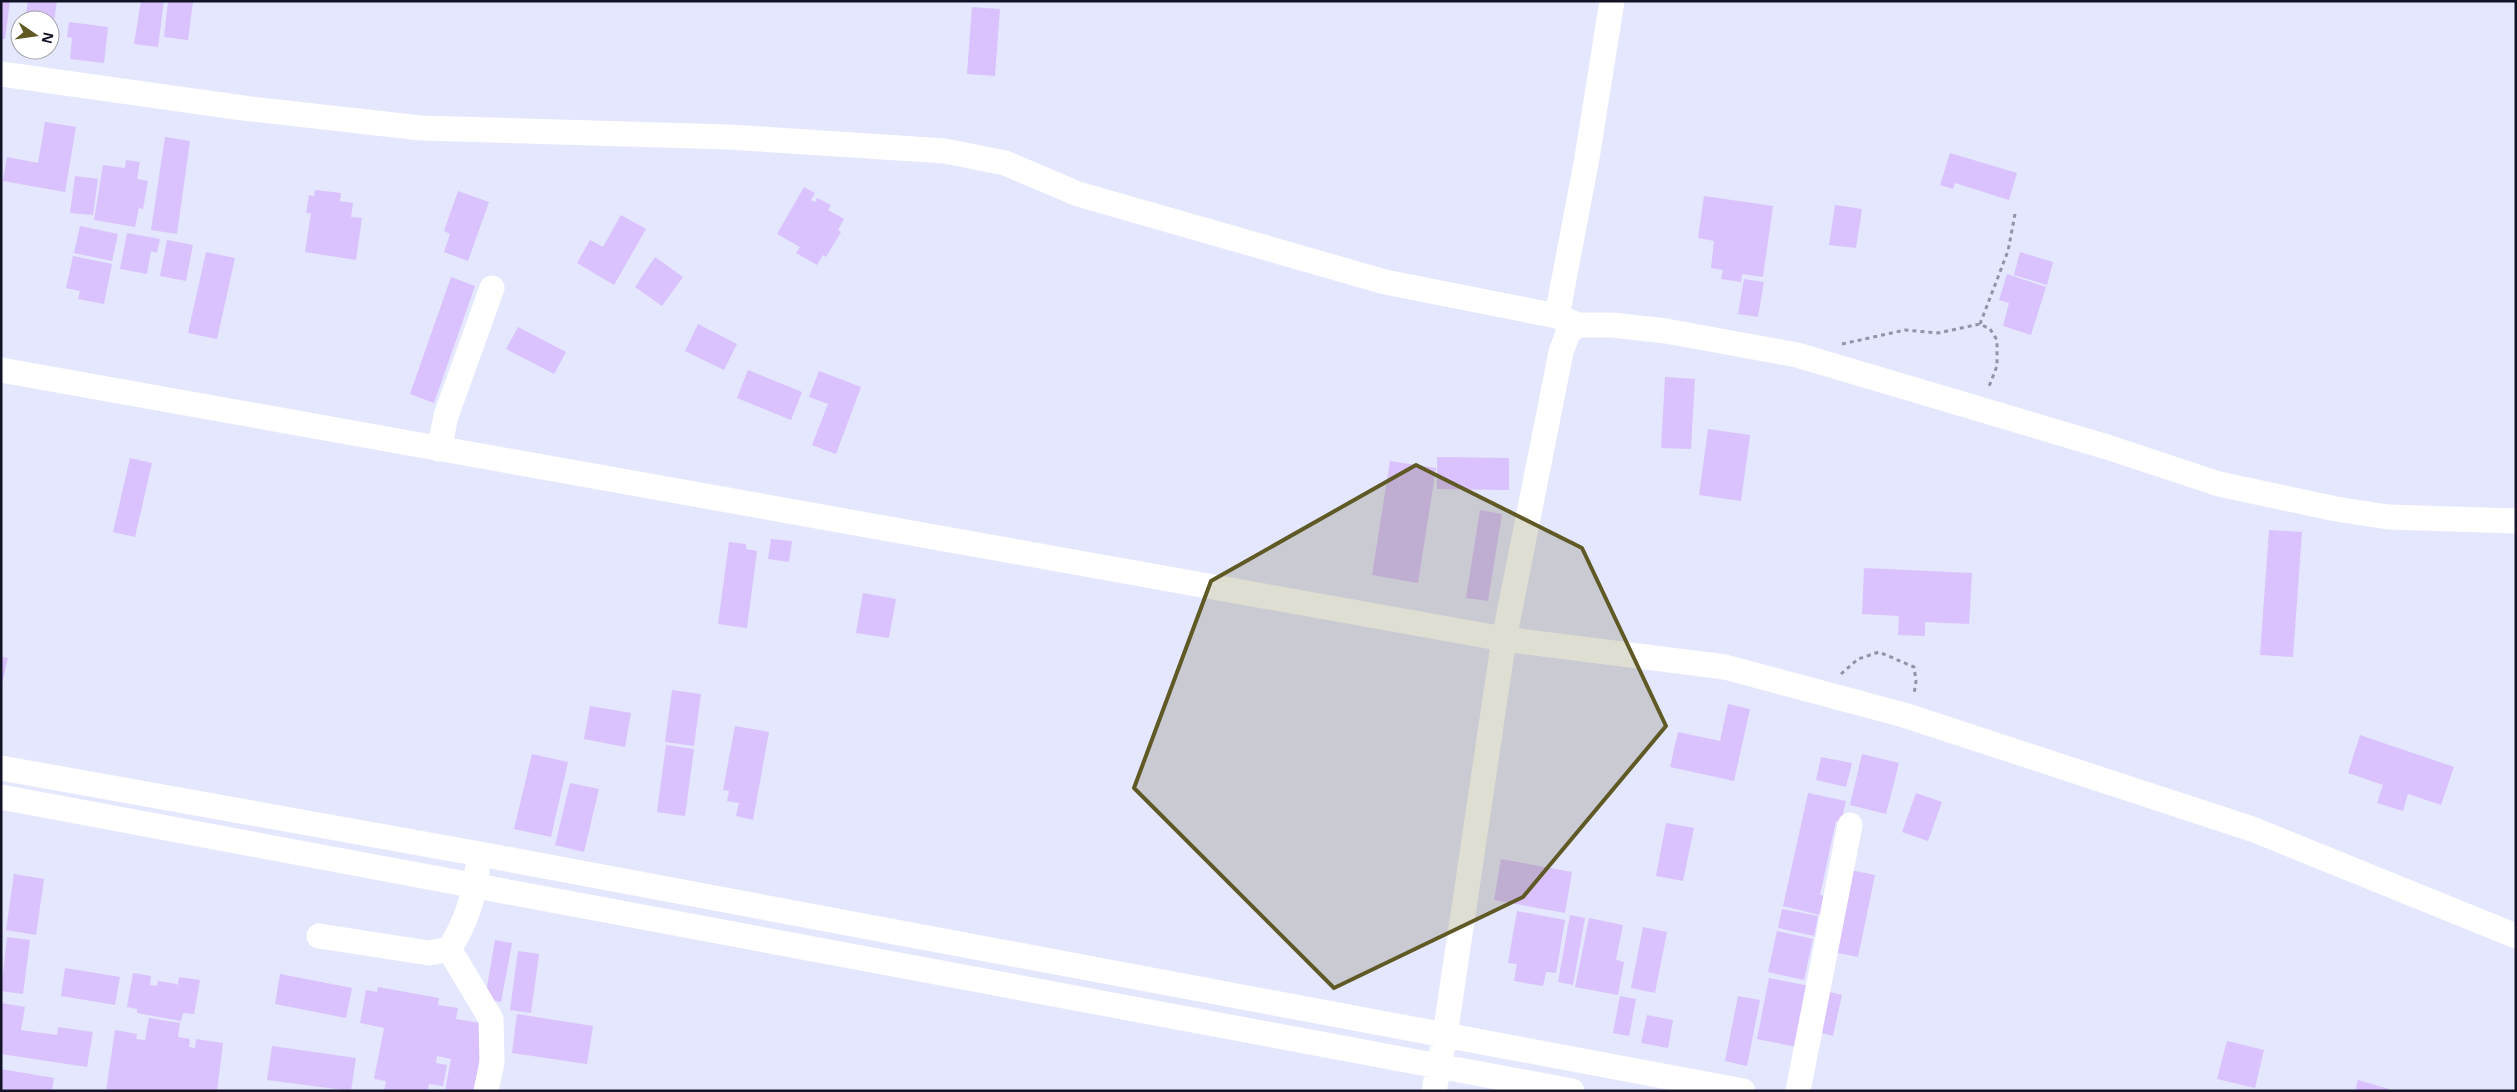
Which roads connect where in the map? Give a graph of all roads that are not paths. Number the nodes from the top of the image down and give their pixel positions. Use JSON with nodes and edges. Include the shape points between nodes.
{"nodes":[{"id":1,"x":1612,"y":1,"type":"edge"},
{"id":2,"x":1,"y":74,"type":"edge"},
{"id":3,"x":492,"y":288,"type":"dead end"},
{"id":4,"x":1567,"y":320,"type":"junction"},
{"id":5,"x":1,"y":370,"type":"edge"},
{"id":6,"x":439,"y":449,"type":"junction"},
{"id":7,"x":2516,"y":522,"type":"edge"},
{"id":8,"x":1504,"y":639,"type":"junction"},
{"id":9,"x":1,"y":768,"type":"edge"},
{"id":10,"x":1,"y":797,"type":"edge"},
{"id":11,"x":1850,"y":825,"type":"dead end"},
{"id":12,"x":480,"y":854,"type":"junction"},
{"id":13,"x":475,"y":886,"type":"junction"},
{"id":14,"x":319,"y":936,"type":"dead end"},
{"id":15,"x":2516,"y":936,"type":"edge"},
{"id":16,"x":449,"y":949,"type":"junction"},
{"id":17,"x":1445,"y":1035,"type":"junction"},
{"id":18,"x":1437,"y":1079,"type":"edge"},
{"id":19,"x":486,"y":1091,"type":"edge"},
{"id":20,"x":1572,"y":1091,"type":"edge"},
{"id":21,"x":1743,"y":1091,"type":"edge"},
{"id":22,"x":1798,"y":1091,"type":"edge"}],
"edges":[{"from":1,"to":4,"type":"street","via":[[1587,158]]},
{"from":2,"to":4,"type":"street","via":[[243,108],[421,128],[729,137],[945,151],[1005,163],[1078,194],[1385,282]]},
{"from":3,"to":6,"type":"street","via":[[446,416]]},
{"from":4,"to":7,"type":"street","via":[[1666,331],[1797,355],[2107,447],[2219,484],[2336,509],[2388,517]]},
{"from":4,"to":8,"type":"street","via":[[1568,333],[1561,352]]},
{"from":5,"to":6,"type":"street"},
{"from":6,"to":8,"type":"street"},
{"from":8,"to":15,"type":"street","via":[[1725,667],[1904,715],[2252,829]]},
{"from":8,"to":17,"type":"street"},
{"from":9,"to":12,"type":"street"},
{"from":10,"to":13,"type":"street"},
{"from":11,"to":22,"type":"street"},
{"from":12,"to":13,"type":"street"},
{"from":12,"to":17,"type":"street"},
{"from":13,"to":16,"type":"street","via":[[459,934]]},
{"from":13,"to":18,"type":"street"},
{"from":14,"to":16,"type":"street","via":[[428,953]]},
{"from":16,"to":19,"type":"street","via":[[491,1019],[492,1064]]},
{"from":17,"to":18,"type":"street"},
{"from":17,"to":21,"type":"street"},
{"from":18,"to":20,"type":"street"}]}
